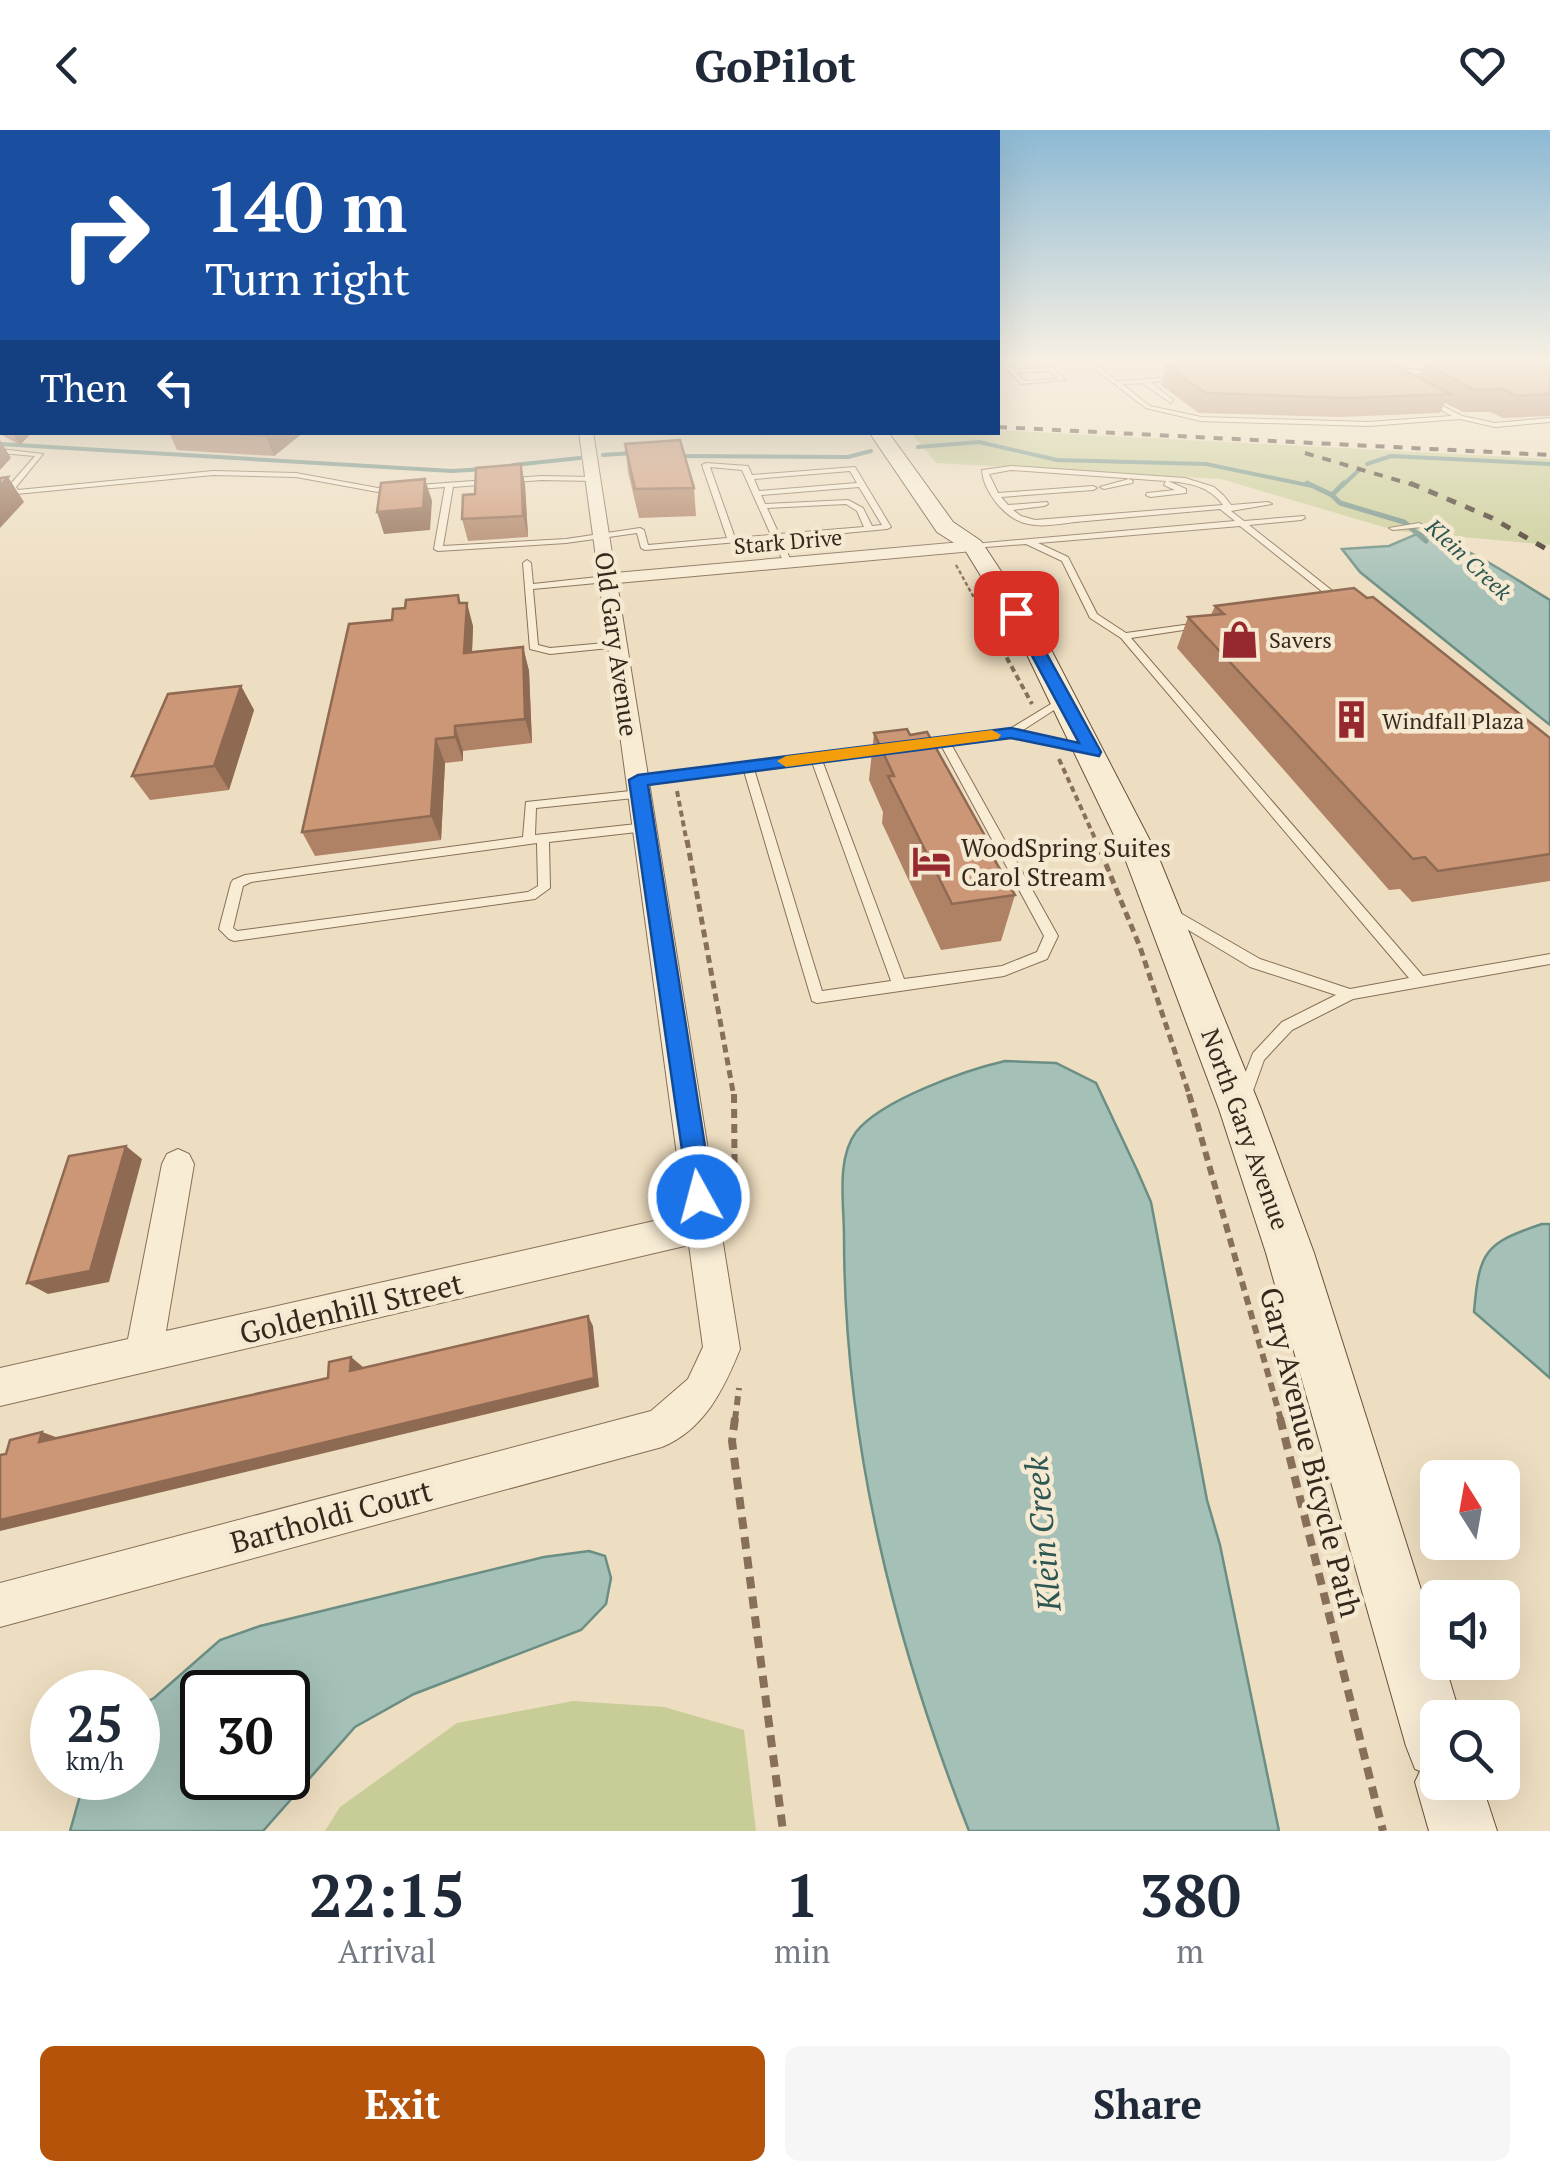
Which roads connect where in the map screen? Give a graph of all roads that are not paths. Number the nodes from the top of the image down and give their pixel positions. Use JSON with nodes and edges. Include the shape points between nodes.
{"nodes":[{"id":1,"x":587,"y":440,"type":"edge"},
{"id":2,"x":884,"y":440,"type":"edge"},
{"id":3,"x":908,"y":440,"type":"edge"},
{"id":4,"x":0,"y":452,"type":"edge"},
{"id":5,"x":749,"y":476,"type":"junction"},
{"id":6,"x":592,"y":478,"type":"junction"},
{"id":7,"x":941,"y":483,"type":"dead end"},
{"id":8,"x":862,"y":484,"type":"junction"},
{"id":9,"x":450,"y":486,"type":"junction"},
{"id":10,"x":992,"y":489,"type":"junction"},
{"id":11,"x":1214,"y":490,"type":"junction"},
{"id":12,"x":1225,"y":490,"type":"dead end"},
{"id":13,"x":1183,"y":491,"type":"junction"},
{"id":14,"x":757,"y":494,"type":"junction"},
{"id":15,"x":1150,"y":495,"type":"dead end"},
{"id":16,"x":1044,"y":504,"type":"dead end"},
{"id":17,"x":1268,"y":504,"type":"dead end"},
{"id":18,"x":763,"y":506,"type":"junction"},
{"id":19,"x":1210,"y":507,"type":"junction"},
{"id":20,"x":1229,"y":508,"type":"junction"},
{"id":21,"x":1006,"y":509,"type":"junction"},
{"id":22,"x":961,"y":510,"type":"dead end"},
{"id":23,"x":1300,"y":518,"type":"dead end"},
{"id":24,"x":1068,"y":520,"type":"junction"},
{"id":25,"x":1246,"y":522,"type":"junction"},
{"id":26,"x":1419,"y":525,"type":"dead end"},
{"id":27,"x":870,"y":528,"type":"junction"},
{"id":28,"x":1393,"y":528,"type":"dead end"},
{"id":29,"x":601,"y":534,"type":"junction"},
{"id":30,"x":776,"y":537,"type":"junction"},
{"id":31,"x":1082,"y":537,"type":"junction"},
{"id":32,"x":732,"y":541,"type":"junction"},
{"id":33,"x":1029,"y":542,"type":"junction"},
{"id":34,"x":963,"y":554,"type":"junction"},
{"id":35,"x":788,"y":563,"type":"junction"},
{"id":36,"x":526,"y":564,"type":"dead end"},
{"id":37,"x":607,"y":579,"type":"junction"},
{"id":38,"x":528,"y":587,"type":"junction"},
{"id":39,"x":1334,"y":610,"type":"edge"},
{"id":40,"x":1216,"y":622,"type":"edge"},
{"id":41,"x":1124,"y":636,"type":"junction"},
{"id":42,"x":616,"y":644,"type":"junction"},
{"id":43,"x":1064,"y":699,"type":"junction"},
{"id":44,"x":1011,"y":733,"type":"junction"},
{"id":45,"x":945,"y":742,"type":"junction"},
{"id":46,"x":1092,"y":752,"type":"junction"},
{"id":47,"x":816,"y":758,"type":"junction"},
{"id":48,"x":748,"y":766,"type":"junction"},
{"id":49,"x":639,"y":787,"type":"junction"},
{"id":50,"x":646,"y":827,"type":"junction"},
{"id":51,"x":536,"y":839,"type":"junction"},
{"id":52,"x":1164,"y":909,"type":"junction"},
{"id":53,"x":1550,"y":959,"type":"edge"},
{"id":54,"x":1419,"y":980,"type":"junction"},
{"id":55,"x":900,"y":986,"type":"junction"},
{"id":56,"x":1350,"y":994,"type":"junction"},
{"id":57,"x":1240,"y":1109,"type":"junction"},
{"id":58,"x":178,"y":1164,"type":"dead end"},
{"id":59,"x":702,"y":1226,"type":"junction"},
{"id":60,"x":143,"y":1355,"type":"junction"},
{"id":61,"x":0,"y":1388,"type":"edge"},
{"id":62,"x":662,"y":1428,"type":"joint"},
{"id":63,"x":0,"y":1605,"type":"edge"},
{"id":64,"x":1424,"y":1700,"type":"edge"},
{"id":65,"x":1453,"y":1800,"type":"edge"},
{"id":66,"x":1462,"y":1831,"type":"edge"}],
"edges":[{"from":1,"to":6,"type":"street","name":"Old Gary Avenue"},
{"from":2,"to":34,"type":"street"},
{"from":3,"to":7,"type":"street"},
{"from":4,"to":9,"type":"lane","via":[[40,454],[12,486],[16,492],[213,474],[296,475],[378,490]]},
{"from":5,"to":8,"type":"lane","via":[[852,469]]},
{"from":5,"to":14,"type":"lane"},
{"from":5,"to":32,"type":"lane","via":[[746,468],[706,465]]},
{"from":6,"to":9,"type":"lane"},
{"from":6,"to":29,"type":"street","name":"Old Gary Avenue"},
{"from":8,"to":14,"type":"lane"},
{"from":8,"to":27,"type":"lane","via":[[886,527]]},
{"from":9,"to":29,"type":"lane","via":[[438,549]]},
{"from":10,"to":11,"type":"lane","via":[[983,476],[988,470],[1011,468],[1184,480]]},
{"from":10,"to":13,"type":"lane","via":[[1129,481]]},
{"from":10,"to":21,"type":"lane"},
{"from":11,"to":12,"type":"lane"},
{"from":11,"to":20,"type":"lane"},
{"from":13,"to":15,"type":"lane"},
{"from":13,"to":19,"type":"lane"},
{"from":14,"to":18,"type":"lane"},
{"from":16,"to":21,"type":"lane"},
{"from":17,"to":20,"type":"lane"},
{"from":18,"to":27,"type":"lane","via":[[848,502]]},
{"from":18,"to":30,"type":"lane"},
{"from":19,"to":20,"type":"lane"},
{"from":19,"to":24,"type":"lane"},
{"from":20,"to":25,"type":"lane"},
{"from":21,"to":24,"type":"lane","via":[[1028,522]]},
{"from":22,"to":34,"type":"street","via":[[971,524]]},
{"from":23,"to":25,"type":"lane"},
{"from":24,"to":31,"type":"lane"},
{"from":25,"to":31,"type":"lane"},
{"from":25,"to":39,"type":"lane","via":[[1348,608]]},
{"from":26,"to":28,"type":"lane"},
{"from":27,"to":30,"type":"lane"},
{"from":29,"to":32,"type":"lane","via":[[640,530],[644,548]]},
{"from":29,"to":37,"type":"street","name":"Old Gary Avenue"},
{"from":30,"to":32,"type":"lane"},
{"from":30,"to":35,"type":"lane"},
{"from":31,"to":33,"type":"lane"},
{"from":33,"to":34,"type":"lane"},
{"from":33,"to":41,"type":"lane","via":[[1065,559],[1093,616]]},
{"from":34,"to":35,"type":"street","name":"Stark Drive"},
{"from":34,"to":43,"type":"street","name":"North Gary Avenue","via":[[1032,638]]},
{"from":35,"to":37,"type":"street","name":"Stark Drive"},
{"from":36,"to":38,"type":"lane"},
{"from":37,"to":38,"type":"lane"},
{"from":37,"to":42,"type":"street","name":"Old Gary Avenue"},
{"from":38,"to":42,"type":"lane","via":[[533,647]]},
{"from":40,"to":41,"type":"lane"},
{"from":41,"to":54,"type":"lane"},
{"from":42,"to":49,"type":"street","name":"Old Gary Avenue"},
{"from":43,"to":44,"type":"lane"},
{"from":43,"to":46,"type":"street","name":"North Gary Avenue"},
{"from":44,"to":45,"type":"lane"},
{"from":44,"to":46,"type":"lane"},
{"from":45,"to":47,"type":"lane"},
{"from":45,"to":55,"type":"lane","via":[[1051,936],[1042,955],[1004,971]]},
{"from":46,"to":52,"type":"street","name":"North Gary Avenue"},
{"from":47,"to":48,"type":"lane"},
{"from":47,"to":55,"type":"lane"},
{"from":48,"to":49,"type":"lane"},
{"from":48,"to":55,"type":"lane","via":[[817,997]]},
{"from":49,"to":50,"type":"street","name":"Old Gary Avenue"},
{"from":49,"to":51,"type":"lane","via":[[530,805]]},
{"from":50,"to":51,"type":"lane"},
{"from":50,"to":59,"type":"street","name":"Old Gary Avenue"},
{"from":51,"to":51,"type":"lane","via":[[249,878],[237,883],[226,929],[234,936],[531,896],[544,888]]},
{"from":52,"to":56,"type":"lane","via":[[1254,963]]},
{"from":52,"to":57,"type":"street","name":"North Gary Avenue"},
{"from":53,"to":54,"type":"lane"},
{"from":54,"to":56,"type":"lane"},
{"from":56,"to":57,"type":"lane","via":[[1302,1017],[1272,1041],[1258,1057]]},
{"from":57,"to":64,"type":"street","name":"North Gary Avenue","via":[[1312,1322]]},
{"from":58,"to":60,"type":"street"},
{"from":59,"to":60,"type":"street","name":"Goldenhill Street"},
{"from":59,"to":62,"type":"street","name":"Old Gary Avenue","via":[[722,1348],[701,1392]]},
{"from":60,"to":61,"type":"street","name":"Goldenhill Street"},
{"from":62,"to":63,"type":"street","name":"Bartholdi Court"},
{"from":65,"to":66,"type":"street"}]}
